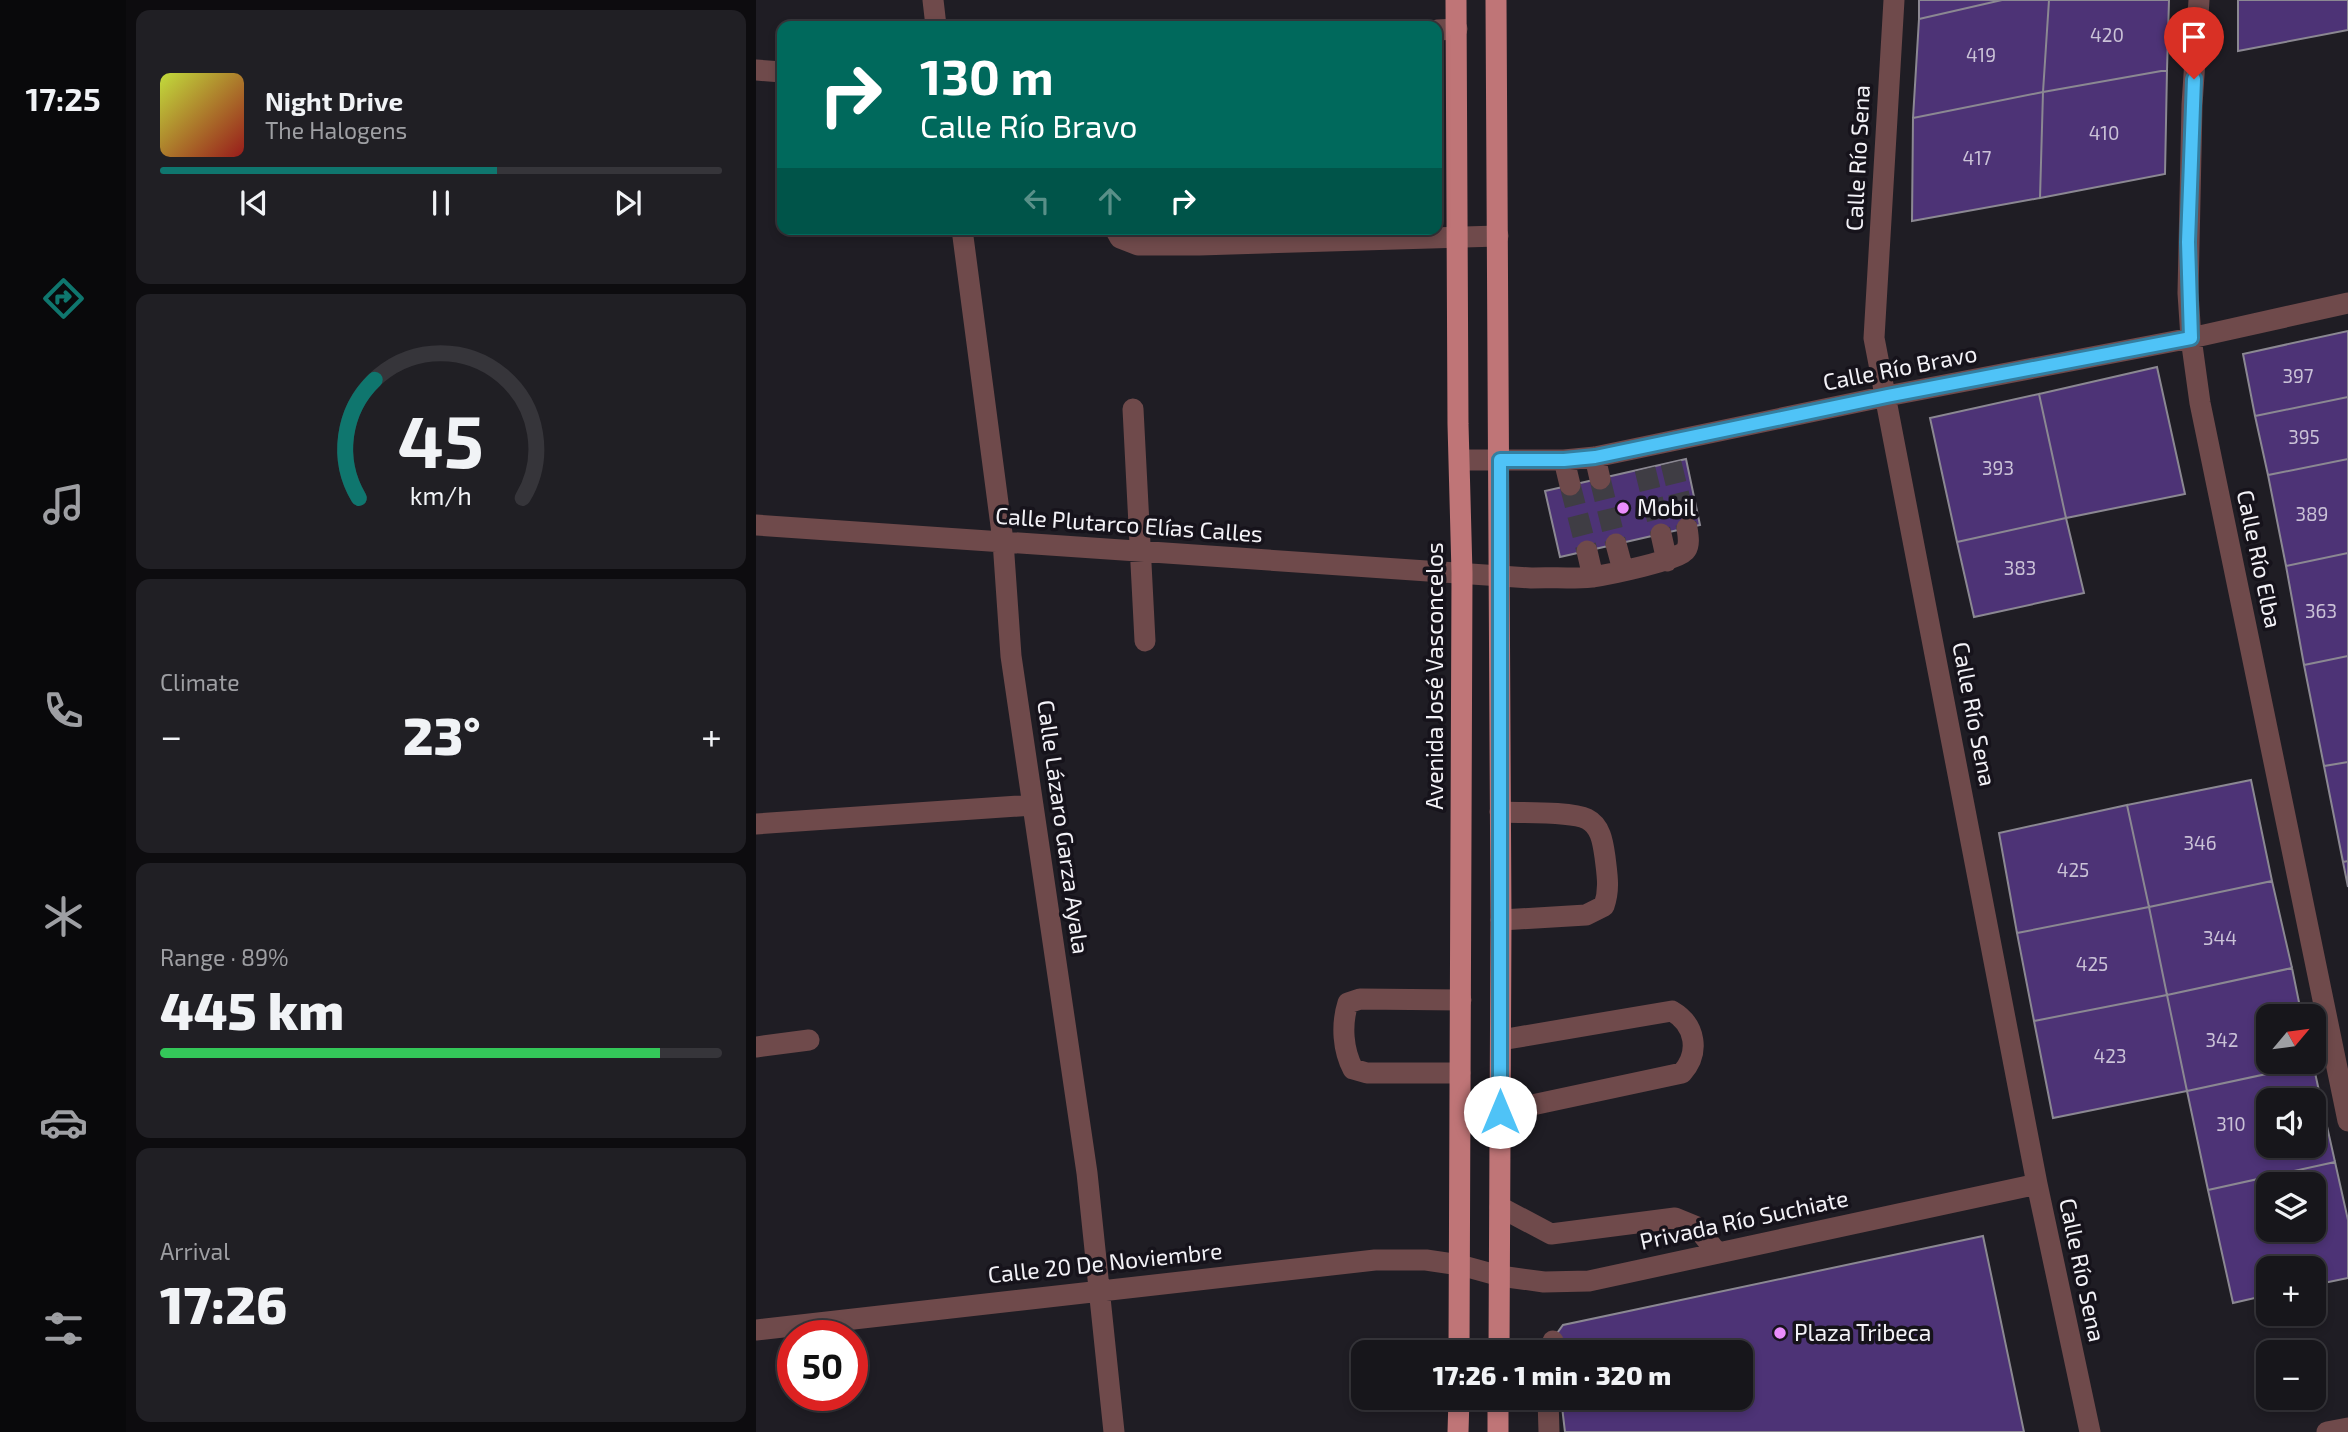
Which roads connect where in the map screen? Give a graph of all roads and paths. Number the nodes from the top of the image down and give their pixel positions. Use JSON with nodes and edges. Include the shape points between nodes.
{"nodes":[{"id":1,"x":933,"y":0,"type":"edge"},
{"id":2,"x":1456,"y":0,"type":"edge"},
{"id":3,"x":1496,"y":0,"type":"edge"},
{"id":4,"x":1894,"y":0,"type":"edge"},
{"id":5,"x":2199,"y":0,"type":"edge"},
{"id":6,"x":935,"y":21,"type":"edge"},
{"id":7,"x":1447,"y":29,"type":"edge"},
{"id":8,"x":756,"y":70,"type":"edge"},
{"id":9,"x":777,"y":72,"type":"edge"},
{"id":10,"x":963,"y":235,"type":"edge"},
{"id":11,"x":1118,"y":235,"type":"edge"},
{"id":12,"x":1457,"y":236,"type":"junction"},
{"id":13,"x":1498,"y":236,"type":"junction"},
{"id":14,"x":1198,"y":237,"type":"edge"},
{"id":15,"x":2348,"y":303,"type":"edge"},
{"id":16,"x":2191,"y":338,"type":"junction"},
{"id":17,"x":1887,"y":396,"type":"junction"},
{"id":18,"x":1133,"y":409,"type":"dead end"},
{"id":19,"x":1595,"y":457,"type":"junction"},
{"id":20,"x":1460,"y":460,"type":"junction"},
{"id":21,"x":1500,"y":460,"type":"junction"},
{"id":22,"x":1564,"y":460,"type":"junction"},
{"id":23,"x":1600,"y":479,"type":"tunnel mouth"},
{"id":24,"x":1570,"y":485,"type":"tunnel mouth"},
{"id":25,"x":756,"y":525,"type":"edge"},
{"id":26,"x":1687,"y":528,"type":"tunnel mouth"},
{"id":27,"x":1661,"y":534,"type":"tunnel mouth"},
{"id":28,"x":1003,"y":541,"type":"junction"},
{"id":29,"x":1616,"y":544,"type":"tunnel mouth"},
{"id":30,"x":1587,"y":551,"type":"tunnel mouth"},
{"id":31,"x":1142,"y":553,"type":"junction"},
{"id":32,"x":1667,"y":561,"type":"junction"},
{"id":33,"x":1623,"y":570,"type":"junction"},
{"id":34,"x":1462,"y":573,"type":"junction"},
{"id":35,"x":1499,"y":575,"type":"junction"},
{"id":36,"x":1593,"y":577,"type":"junction"},
{"id":37,"x":1145,"y":641,"type":"dead end"},
{"id":38,"x":1033,"y":805,"type":"junction"},
{"id":39,"x":1500,"y":812,"type":"junction"},
{"id":40,"x":756,"y":824,"type":"edge"},
{"id":41,"x":1501,"y":920,"type":"junction"},
{"id":42,"x":1461,"y":1000,"type":"junction"},
{"id":43,"x":809,"y":1040,"type":"dead end"},
{"id":44,"x":1501,"y":1040,"type":"junction"},
{"id":45,"x":756,"y":1047,"type":"edge"},
{"id":46,"x":1460,"y":1073,"type":"junction"},
{"id":47,"x":1500,"y":1112,"type":"junction"},
{"id":48,"x":2348,"y":1121,"type":"edge"},
{"id":49,"x":2037,"y":1184,"type":"junction"},
{"id":50,"x":1500,"y":1207,"type":"junction"},
{"id":51,"x":1717,"y":1253,"type":"junction"},
{"id":52,"x":1460,"y":1265,"type":"junction"},
{"id":53,"x":1500,"y":1276,"type":"junction"},
{"id":54,"x":1099,"y":1290,"type":"junction"},
{"id":55,"x":756,"y":1330,"type":"edge"},
{"id":56,"x":1459,"y":1340,"type":"edge"},
{"id":57,"x":1499,"y":1340,"type":"edge"},
{"id":58,"x":1459,"y":1410,"type":"edge"},
{"id":59,"x":1498,"y":1410,"type":"edge"},
{"id":60,"x":1548,"y":1410,"type":"edge"},
{"id":61,"x":2348,"y":1428,"type":"edge"},
{"id":62,"x":1114,"y":1432,"type":"edge"},
{"id":63,"x":1458,"y":1432,"type":"edge"},
{"id":64,"x":1498,"y":1432,"type":"edge"},
{"id":65,"x":1549,"y":1432,"type":"edge"},
{"id":66,"x":2090,"y":1432,"type":"edge"},
{"id":67,"x":2327,"y":1432,"type":"edge"}],
"edges":[{"from":1,"to":6,"type":"street"},
{"from":2,"to":7,"type":"main road","name":"Avenida José Vasconcelos"},
{"from":3,"to":13,"type":"main road"},
{"from":4,"to":17,"type":"street","name":"Calle Río Sena","via":[[1874,338]]},
{"from":5,"to":16,"type":"street","name":"Calle Río Elba","via":[[2188,242]]},
{"from":7,"to":12,"type":"main road","name":"Avenida José Vasconcelos"},
{"from":8,"to":9,"type":"street"},
{"from":10,"to":28,"type":"street","name":"Calle Lázaro Garza Ayala"},
{"from":11,"to":14,"type":"street","via":[[1138,245]]},
{"from":12,"to":13,"type":"street"},
{"from":12,"to":14,"type":"street"},
{"from":12,"to":20,"type":"main road","name":"Avenida José Vasconcelos"},
{"from":13,"to":21,"type":"main road"},
{"from":15,"to":16,"type":"street","name":"Calle Río Bravo"},
{"from":16,"to":17,"type":"street","name":"Calle Río Bravo"},
{"from":16,"to":48,"type":"street","name":"Calle Río Elba","via":[[2200,403]]},
{"from":17,"to":19,"type":"street","name":"Calle Río Bravo","via":[[1668,453],[1642,458]]},
{"from":17,"to":49,"type":"street","name":"Calle Río Sena"},
{"from":18,"to":31,"type":"street"},
{"from":19,"to":22,"type":"street","name":"Calle Río Bravo"},
{"from":19,"to":23,"type":"street"},
{"from":20,"to":21,"type":"street","name":"Calle Río Bravo"},
{"from":20,"to":34,"type":"main road","name":"Avenida José Vasconcelos"},
{"from":21,"to":22,"type":"street","name":"Calle Río Bravo"},
{"from":21,"to":35,"type":"main road"},
{"from":22,"to":24,"type":"street"},
{"from":25,"to":28,"type":"street","name":"Calle Plutarco Elías Calles"},
{"from":26,"to":32,"type":"street","via":[[1687,550]]},
{"from":27,"to":32,"type":"street"},
{"from":28,"to":31,"type":"street","name":"Calle Plutarco Elías Calles"},
{"from":28,"to":38,"type":"street","name":"Calle Lázaro Garza Ayala","via":[[1011,656]]},
{"from":29,"to":33,"type":"street"},
{"from":30,"to":36,"type":"street"},
{"from":31,"to":34,"type":"street","name":"Calle Plutarco Elías Calles"},
{"from":31,"to":37,"type":"street"},
{"from":32,"to":33,"type":"street","name":"Calle Plutarco Elías Calles"},
{"from":33,"to":36,"type":"street","name":"Calle Plutarco Elías Calles"},
{"from":34,"to":35,"type":"street","name":"Calle Plutarco Elías Calles"},
{"from":34,"to":42,"type":"main road","name":"Avenida José Vasconcelos"},
{"from":35,"to":36,"type":"street","name":"Calle Plutarco Elías Calles"},
{"from":35,"to":39,"type":"main road"},
{"from":38,"to":40,"type":"street"},
{"from":38,"to":54,"type":"street","name":"Calle Lázaro Garza Ayala","via":[[1087,1173]]},
{"from":39,"to":41,"type":"main road"},
{"from":39,"to":41,"type":"street","via":[[1588,819],[1603,839],[1609,891],[1604,906],[1586,915]]},
{"from":41,"to":44,"type":"main road"},
{"from":42,"to":46,"type":"main road","name":"Avenida José Vasconcelos"},
{"from":42,"to":46,"type":"street","via":[[1360,999],[1348,1003],[1344,1015],[1345,1055],[1353,1069]]},
{"from":43,"to":45,"type":"street"},
{"from":44,"to":47,"type":"main road"},
{"from":44,"to":47,"type":"street","via":[[1672,1012],[1684,1018],[1693,1039],[1691,1063],[1682,1073]]},
{"from":46,"to":52,"type":"main road","name":"Avenida José Vasconcelos"},
{"from":47,"to":50,"type":"main road"},
{"from":49,"to":51,"type":"street","name":"Privada Río Suchiate"},
{"from":49,"to":66,"type":"street","name":"Calle Río Sena"},
{"from":50,"to":51,"type":"street","via":[[1552,1234],[1675,1218],[1697,1227]]},
{"from":50,"to":53,"type":"main road"},
{"from":51,"to":53,"type":"street","name":"Privada Río Suchiate","via":[[1589,1281],[1544,1282]]},
{"from":52,"to":53,"type":"street","name":"Privada Río Suchiate"},
{"from":52,"to":54,"type":"street","name":"Calle 20 De Noviembre","via":[[1375,1260]]},
{"from":52,"to":56,"type":"main road","name":"Avenida José Vasconcelos"},
{"from":53,"to":57,"type":"main road"},
{"from":54,"to":55,"type":"street","name":"Calle 20 De Noviembre"},
{"from":54,"to":62,"type":"street","name":"Calle Lázaro Garza Ayala"},
{"from":58,"to":63,"type":"main road"},
{"from":59,"to":64,"type":"main road"},
{"from":60,"to":65,"type":"street"},
{"from":61,"to":67,"type":"street"}]}
